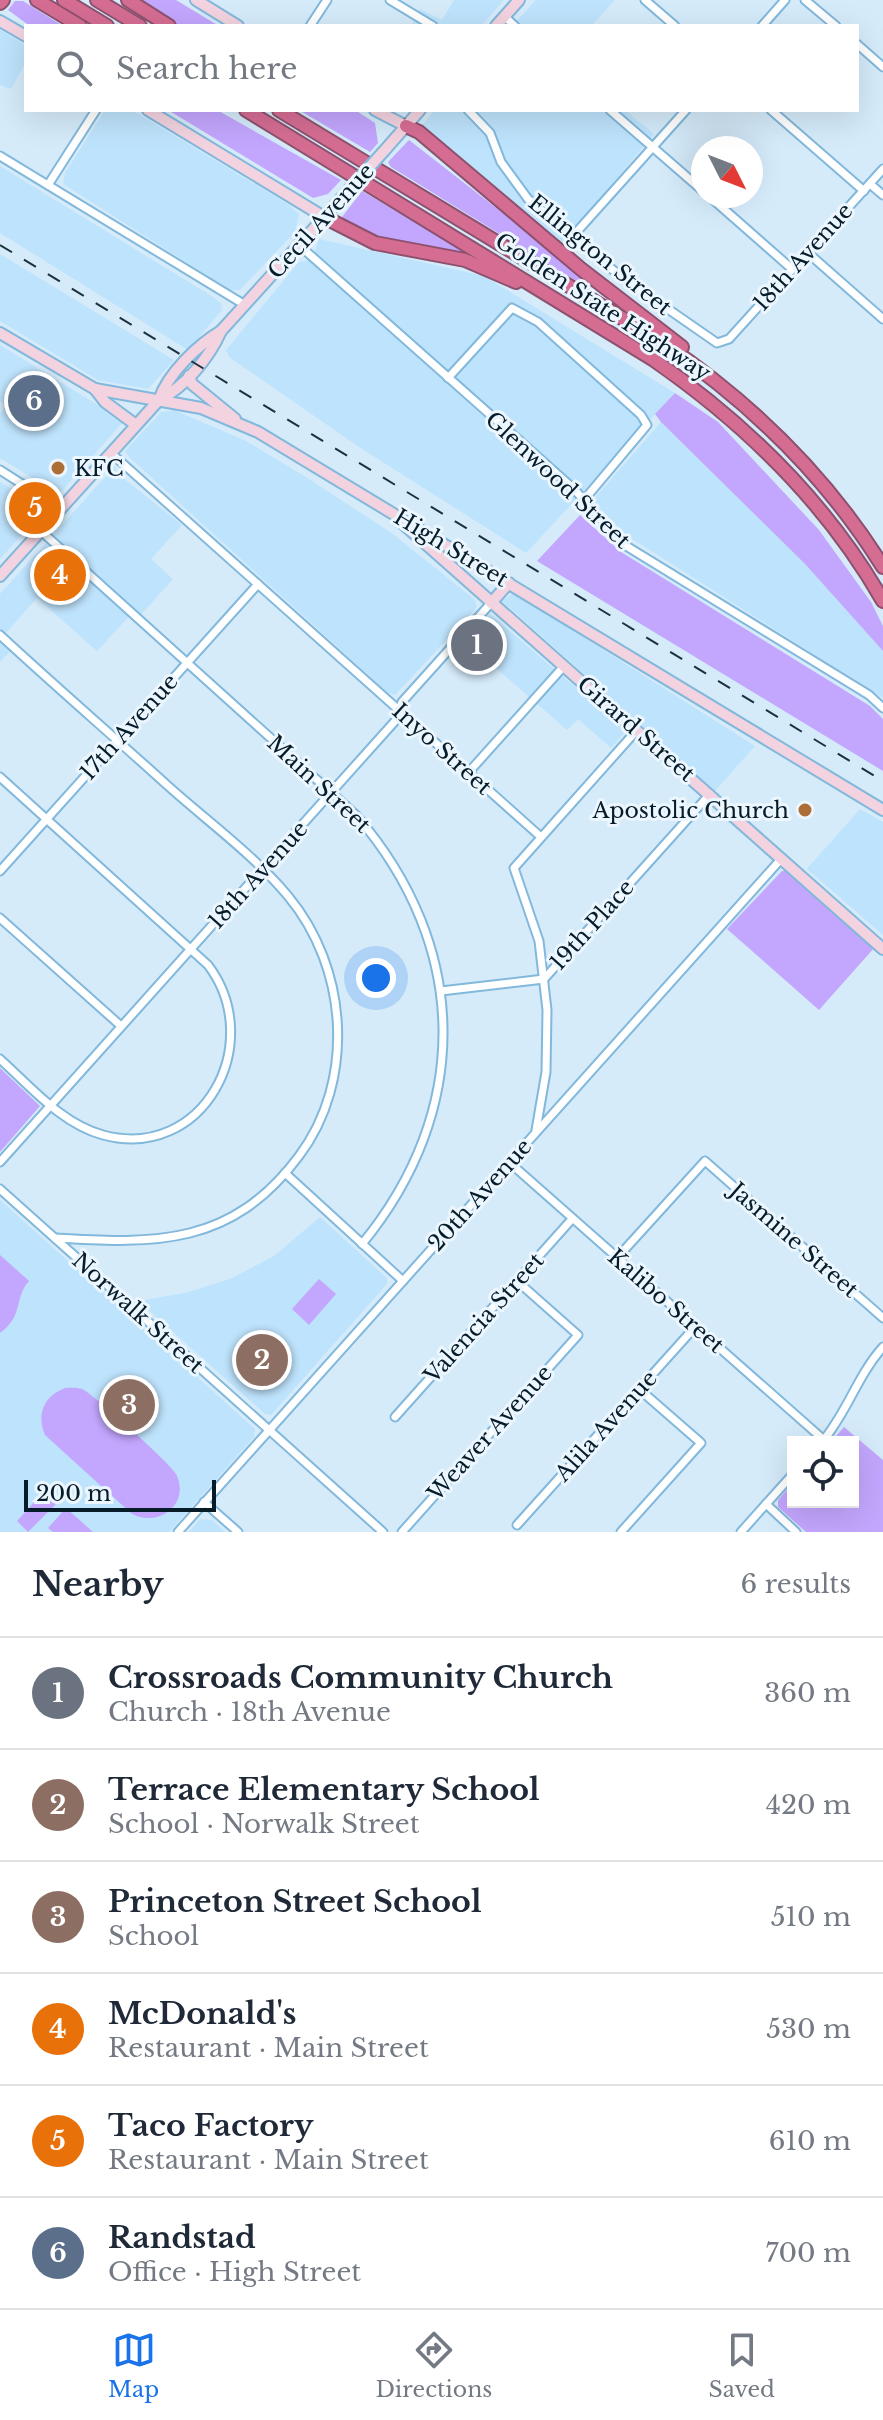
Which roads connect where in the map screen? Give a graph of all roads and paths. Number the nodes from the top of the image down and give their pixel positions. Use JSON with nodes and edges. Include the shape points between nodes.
{"nodes":[{"id":1,"x":37,"y":0,"type":"edge"},
{"id":2,"x":64,"y":0,"type":"edge"},
{"id":3,"x":97,"y":0,"type":"edge"},
{"id":4,"x":128,"y":0,"type":"edge"},
{"id":5,"x":196,"y":0,"type":"edge"},
{"id":6,"x":327,"y":0,"type":"edge"},
{"id":7,"x":390,"y":0,"type":"edge"},
{"id":8,"x":519,"y":0,"type":"edge"},
{"id":9,"x":645,"y":0,"type":"edge"},
{"id":10,"x":785,"y":0,"type":"edge"},
{"id":11,"x":805,"y":0,"type":"edge"},
{"id":12,"x":504,"y":16,"type":"junction"},
{"id":13,"x":0,"y":21,"type":"edge"},
{"id":14,"x":77,"y":24,"type":"edge"},
{"id":15,"x":104,"y":24,"type":"edge"},
{"id":16,"x":137,"y":24,"type":"edge"},
{"id":17,"x":166,"y":24,"type":"edge"},
{"id":18,"x":235,"y":24,"type":"edge"},
{"id":19,"x":311,"y":24,"type":"edge"},
{"id":20,"x":430,"y":24,"type":"edge"},
{"id":21,"x":498,"y":24,"type":"edge"},
{"id":22,"x":513,"y":24,"type":"edge"},
{"id":23,"x":673,"y":24,"type":"edge"},
{"id":24,"x":764,"y":24,"type":"edge"},
{"id":25,"x":834,"y":24,"type":"edge"},
{"id":26,"x":24,"y":35,"type":"edge"},
{"id":27,"x":859,"y":46,"type":"edge"},
{"id":28,"x":883,"y":67,"type":"edge"},
{"id":29,"x":95,"y":112,"type":"edge"},
{"id":30,"x":151,"y":112,"type":"edge"},
{"id":31,"x":249,"y":112,"type":"edge"},
{"id":32,"x":282,"y":112,"type":"edge"},
{"id":33,"x":289,"y":112,"type":"edge"},
{"id":34,"x":379,"y":112,"type":"edge"},
{"id":35,"x":418,"y":112,"type":"edge"},
{"id":36,"x":470,"y":112,"type":"edge"},
{"id":37,"x":612,"y":112,"type":"edge"},
{"id":38,"x":684,"y":112,"type":"edge"},
{"id":39,"x":773,"y":112,"type":"edge"},
{"id":40,"x":406,"y":126,"type":"junction"},
{"id":41,"x":310,"y":129,"type":"junction"},
{"id":42,"x":652,"y":147,"type":"junction"},
{"id":43,"x":0,"y":156,"type":"edge"},
{"id":44,"x":883,"y":169,"type":"edge"},
{"id":45,"x":691,"y":181,"type":"edge"},
{"id":46,"x":48,"y":185,"type":"junction"},
{"id":47,"x":867,"y":187,"type":"junction"},
{"id":48,"x":883,"y":195,"type":"edge"},
{"id":49,"x":723,"y":208,"type":"edge"},
{"id":50,"x":324,"y":217,"type":"junction"},
{"id":51,"x":573,"y":236,"type":"junction"},
{"id":52,"x":299,"y":245,"type":"junction"},
{"id":53,"x":807,"y":252,"type":"junction"},
{"id":54,"x":792,"y":269,"type":"junction"},
{"id":55,"x":245,"y":305,"type":"junction"},
{"id":56,"x":580,"y":314,"type":"junction"},
{"id":57,"x":883,"y":319,"type":"edge"},
{"id":58,"x":221,"y":331,"type":"junction"},
{"id":59,"x":0,"y":333,"type":"edge"},
{"id":60,"x":722,"y":343,"type":"joint"},
{"id":61,"x":189,"y":376,"type":"junction"},
{"id":62,"x":448,"y":378,"type":"junction"},
{"id":63,"x":95,"y":389,"type":"junction"},
{"id":64,"x":730,"y":393,"type":"junction"},
{"id":65,"x":159,"y":400,"type":"junction"},
{"id":66,"x":239,"y":423,"type":"junction"},
{"id":67,"x":136,"y":425,"type":"junction"},
{"id":68,"x":111,"y":453,"type":"junction"},
{"id":69,"x":0,"y":470,"type":"edge"},
{"id":70,"x":584,"y":500,"type":"junction"},
{"id":71,"x":61,"y":509,"type":"junction"},
{"id":72,"x":388,"y":510,"type":"junction"},
{"id":73,"x":41,"y":531,"type":"junction"},
{"id":74,"x":883,"y":567,"type":"edge"},
{"id":75,"x":0,"y":576,"type":"edge"},
{"id":76,"x":509,"y":583,"type":"junction"},
{"id":77,"x":258,"y":584,"type":"junction"},
{"id":78,"x":883,"y":601,"type":"edge"},
{"id":79,"x":491,"y":603,"type":"junction"},
{"id":80,"x":0,"y":635,"type":"edge"},
{"id":81,"x":186,"y":664,"type":"junction"},
{"id":82,"x":564,"y":666,"type":"junction"},
{"id":83,"x":883,"y":708,"type":"edge"},
{"id":84,"x":399,"y":711,"type":"junction"},
{"id":85,"x":637,"y":730,"type":"junction"},
{"id":86,"x":118,"y":741,"type":"junction"},
{"id":87,"x":468,"y":773,"type":"junction"},
{"id":88,"x":0,"y":777,"type":"edge"},
{"id":89,"x":332,"y":792,"type":"junction"},
{"id":90,"x":710,"y":794,"type":"junction"},
{"id":91,"x":883,"y":810,"type":"edge"},
{"id":92,"x":47,"y":819,"type":"junction"},
{"id":93,"x":541,"y":837,"type":"junction"},
{"id":94,"x":782,"y":858,"type":"junction"},
{"id":95,"x":262,"y":870,"type":"junction"},
{"id":96,"x":0,"y":871,"type":"edge"},
{"id":97,"x":0,"y":918,"type":"edge"},
{"id":98,"x":192,"y":949,"type":"junction"},
{"id":99,"x":883,"y":949,"type":"edge"},
{"id":100,"x":544,"y":979,"type":"junction"},
{"id":101,"x":441,"y":991,"type":"junction"},
{"id":102,"x":121,"y":1026,"type":"junction"},
{"id":103,"x":0,"y":1059,"type":"edge"},
{"id":104,"x":51,"y":1105,"type":"junction"},
{"id":105,"x":536,"y":1133,"type":"junction"},
{"id":106,"x":0,"y":1162,"type":"edge"},
{"id":107,"x":509,"y":1162,"type":"junction"},
{"id":108,"x":285,"y":1173,"type":"junction"},
{"id":109,"x":0,"y":1189,"type":"edge"},
{"id":110,"x":572,"y":1219,"type":"junction"},
{"id":111,"x":55,"y":1238,"type":"junction"},
{"id":112,"x":362,"y":1244,"type":"junction"},
{"id":113,"x":617,"y":1258,"type":"junction"},
{"id":114,"x":403,"y":1281,"type":"junction"},
{"id":115,"x":517,"y":1281,"type":"junction"},
{"id":116,"x":883,"y":1318,"type":"edge"},
{"id":117,"x":695,"y":1327,"type":"junction"},
{"id":118,"x":883,"y":1347,"type":"edge"},
{"id":119,"x":639,"y":1389,"type":"junction"},
{"id":120,"x":395,"y":1417,"type":"dead end"},
{"id":121,"x":269,"y":1431,"type":"junction"},
{"id":122,"x":817,"y":1436,"type":"edge"},
{"id":123,"x":827,"y":1436,"type":"edge"},
{"id":124,"x":787,"y":1481,"type":"edge"},
{"id":125,"x":204,"y":1502,"type":"junction"},
{"id":126,"x":766,"y":1504,"type":"junction"},
{"id":127,"x":517,"y":1525,"type":"dead end"},
{"id":128,"x":178,"y":1532,"type":"edge"},
{"id":129,"x":238,"y":1532,"type":"edge"},
{"id":130,"x":383,"y":1532,"type":"edge"},
{"id":131,"x":402,"y":1532,"type":"edge"},
{"id":132,"x":621,"y":1532,"type":"edge"},
{"id":133,"x":741,"y":1532,"type":"edge"},
{"id":134,"x":796,"y":1532,"type":"edge"}],
"edges":[{"from":1,"to":14,"type":"highway"},
{"from":2,"to":15,"type":"highway"},
{"from":3,"to":16,"type":"highway"},
{"from":4,"to":17,"type":"highway"},
{"from":5,"to":18,"type":"main road"},
{"from":6,"to":19,"type":"street"},
{"from":7,"to":20,"type":"street"},
{"from":8,"to":12,"type":"main road"},
{"from":9,"to":23,"type":"street"},
{"from":10,"to":24,"type":"street"},
{"from":11,"to":25,"type":"street"},
{"from":12,"to":21,"type":"main road"},
{"from":12,"to":22,"type":"street"},
{"from":13,"to":26,"type":"main road"},
{"from":27,"to":28,"type":"street"},
{"from":29,"to":46,"type":"street"},
{"from":30,"to":50,"type":"main road"},
{"from":31,"to":56,"type":"highway","name":"Golden State Highway"},
{"from":32,"to":41,"type":"highway","name":"Golden State Highway"},
{"from":33,"to":41,"type":"highway"},
{"from":34,"to":40,"type":"main road"},
{"from":35,"to":40,"type":"main road","name":"Cecil Avenue"},
{"from":36,"to":51,"type":"street","name":"Ellington Street","via":[[490,133],[501,162],[528,199]]},
{"from":37,"to":42,"type":"street"},
{"from":38,"to":42,"type":"street"},
{"from":39,"to":47,"type":"street"},
{"from":40,"to":50,"type":"main road","name":"Cecil Avenue","bridge":true},
{"from":40,"to":64,"type":"highway","via":[[682,347]]},
{"from":41,"to":64,"type":"highway","name":"Golden State Highway","via":[[663,343]]},
{"from":42,"to":45,"type":"street"},
{"from":42,"to":51,"type":"street"},
{"from":43,"to":46,"type":"street"},
{"from":44,"to":47,"type":"street","name":"18th Avenue"},
{"from":46,"to":55,"type":"street"},
{"from":47,"to":48,"type":"street"},
{"from":47,"to":53,"type":"street","name":"18th Avenue"},
{"from":49,"to":54,"type":"street"},
{"from":50,"to":52,"type":"main road","name":"Cecil Avenue"},
{"from":50,"to":56,"type":"highway","via":[[375,243],[483,266]]},
{"from":51,"to":60,"type":"street","name":"Ellington Street","via":[[711,341]]},
{"from":52,"to":55,"type":"main road","name":"Cecil Avenue"},
{"from":52,"to":62,"type":"street","name":"Glenwood Street"},
{"from":53,"to":54,"type":"street","name":"18th Avenue"},
{"from":53,"to":57,"type":"street"},
{"from":54,"to":60,"type":"street","name":"18th Avenue"},
{"from":55,"to":58,"type":"main road","name":"Cecil Avenue"},
{"from":56,"to":78,"type":"highway","name":"Golden State Highway","via":[[686,381],[756,441],[839,534]]},
{"from":58,"to":61,"type":"main road","name":"Cecil Avenue"},
{"from":58,"to":65,"type":"main road","name":"Cecil Avenue","via":[[163,387]]},
{"from":59,"to":63,"type":"main road","name":"High Street"},
{"from":61,"to":65,"type":"main road","name":"Cecil Avenue"},
{"from":61,"to":66,"type":"main road"},
{"from":62,"to":70,"type":"street","name":"Glenwood Street"},
{"from":62,"to":70,"type":"street","via":[[512,308],[538,322],[647,425]]},
{"from":63,"to":65,"type":"main road","name":"High Street"},
{"from":63,"to":67,"type":"main road"},
{"from":64,"to":74,"type":"highway","name":"Golden State Highway","via":[[803,463]]},
{"from":65,"to":66,"type":"main road","name":"High Street"},
{"from":65,"to":67,"type":"main road","name":"Cecil Avenue"},
{"from":66,"to":72,"type":"main road","name":"High Street"},
{"from":67,"to":68,"type":"main road","name":"Cecil Avenue"},
{"from":68,"to":71,"type":"main road","name":"Cecil Avenue"},
{"from":68,"to":77,"type":"street","name":"Inyo Street"},
{"from":69,"to":71,"type":"street"},
{"from":70,"to":83,"type":"street","name":"Glenwood Street","via":[[623,544]]},
{"from":71,"to":73,"type":"main road","name":"Cecil Avenue"},
{"from":72,"to":76,"type":"main road","name":"High Street"},
{"from":72,"to":79,"type":"main road","name":"Girard Street"},
{"from":73,"to":75,"type":"main road","name":"Cecil Avenue"},
{"from":73,"to":81,"type":"street","name":"Main Street"},
{"from":76,"to":79,"type":"main road","name":"18th Avenue"},
{"from":76,"to":91,"type":"main road","name":"High Street"},
{"from":77,"to":81,"type":"street","name":"17th Avenue"},
{"from":77,"to":84,"type":"street","name":"Inyo Street"},
{"from":79,"to":82,"type":"main road","name":"Girard Street"},
{"from":79,"to":84,"type":"street","name":"18th Avenue"},
{"from":80,"to":86,"type":"street"},
{"from":81,"to":86,"type":"street","name":"17th Avenue"},
{"from":81,"to":89,"type":"street","name":"Main Street"},
{"from":82,"to":85,"type":"main road","name":"Girard Street"},
{"from":82,"to":87,"type":"street"},
{"from":84,"to":87,"type":"street","name":"Inyo Street"},
{"from":84,"to":89,"type":"street","name":"18th Avenue"},
{"from":85,"to":90,"type":"main road","name":"Girard Street"},
{"from":85,"to":93,"type":"street"},
{"from":86,"to":92,"type":"street","name":"17th Avenue"},
{"from":86,"to":95,"type":"street"},
{"from":87,"to":93,"type":"street","name":"Inyo Street"},
{"from":88,"to":92,"type":"street"},
{"from":89,"to":95,"type":"street","name":"18th Avenue"},
{"from":89,"to":101,"type":"street","name":"Main Street","via":[[378,841],[414,898]]},
{"from":90,"to":94,"type":"main road","name":"Girard Street"},
{"from":90,"to":100,"type":"street","name":"19th Place"},
{"from":92,"to":96,"type":"street","name":"17th Avenue"},
{"from":92,"to":98,"type":"street"},
{"from":93,"to":100,"type":"street","via":[[514,868],[539,941]]},
{"from":94,"to":99,"type":"main road","name":"Girard Street"},
{"from":94,"to":105,"type":"street","name":"20th Avenue"},
{"from":95,"to":98,"type":"street","name":"18th Avenue"},
{"from":95,"to":108,"type":"street","via":[[307,922],[332,984],[338,1016],[327,1101],[313,1134]]},
{"from":97,"to":102,"type":"street"},
{"from":98,"to":102,"type":"street","name":"18th Avenue"},
{"from":98,"to":104,"type":"street","via":[[221,981],[232,1023],[228,1066],[205,1104],[168,1130],[126,1139],[84,1129]]},
{"from":100,"to":101,"type":"street","name":"19th Place"},
{"from":100,"to":105,"type":"street","via":[[546,1072]]},
{"from":101,"to":112,"type":"street","name":"Main Street","via":[[443,1053],[433,1113],[413,1170]]},
{"from":102,"to":104,"type":"street","name":"18th Avenue"},
{"from":103,"to":104,"type":"street"},
{"from":104,"to":106,"type":"street","name":"18th Avenue"},
{"from":105,"to":107,"type":"street","name":"20th Avenue"},
{"from":107,"to":110,"type":"street","name":"Kalibo Street"},
{"from":107,"to":114,"type":"street","name":"20th Avenue"},
{"from":108,"to":111,"type":"street","via":[[241,1210],[185,1235],[141,1243]]},
{"from":108,"to":112,"type":"street"},
{"from":109,"to":111,"type":"street","name":"Norwalk Street"},
{"from":110,"to":113,"type":"street","name":"Kalibo Street"},
{"from":110,"to":115,"type":"street","name":"Valencia Street"},
{"from":111,"to":121,"type":"street","name":"Norwalk Street"},
{"from":112,"to":114,"type":"street"},
{"from":113,"to":116,"type":"street","name":"Jasmine Street","via":[[705,1161]]},
{"from":113,"to":117,"type":"street","name":"Kalibo Street"},
{"from":114,"to":121,"type":"street","name":"20th Avenue"},
{"from":115,"to":120,"type":"street","name":"Valencia Street"},
{"from":115,"to":131,"type":"street","name":"Weaver Avenue","via":[[578,1335]]},
{"from":117,"to":119,"type":"street","name":"Alila Avenue"},
{"from":117,"to":122,"type":"street","name":"Kalibo Street"},
{"from":118,"to":123,"type":"street"},
{"from":119,"to":127,"type":"street","name":"Alila Avenue"},
{"from":119,"to":132,"type":"street","via":[[701,1443]]},
{"from":121,"to":125,"type":"street","name":"20th Avenue"},
{"from":121,"to":130,"type":"street","name":"Norwalk Street"},
{"from":124,"to":126,"type":"street"},
{"from":125,"to":128,"type":"street","name":"20th Avenue"},
{"from":125,"to":129,"type":"street"},
{"from":126,"to":133,"type":"street"},
{"from":126,"to":134,"type":"street"}]}
